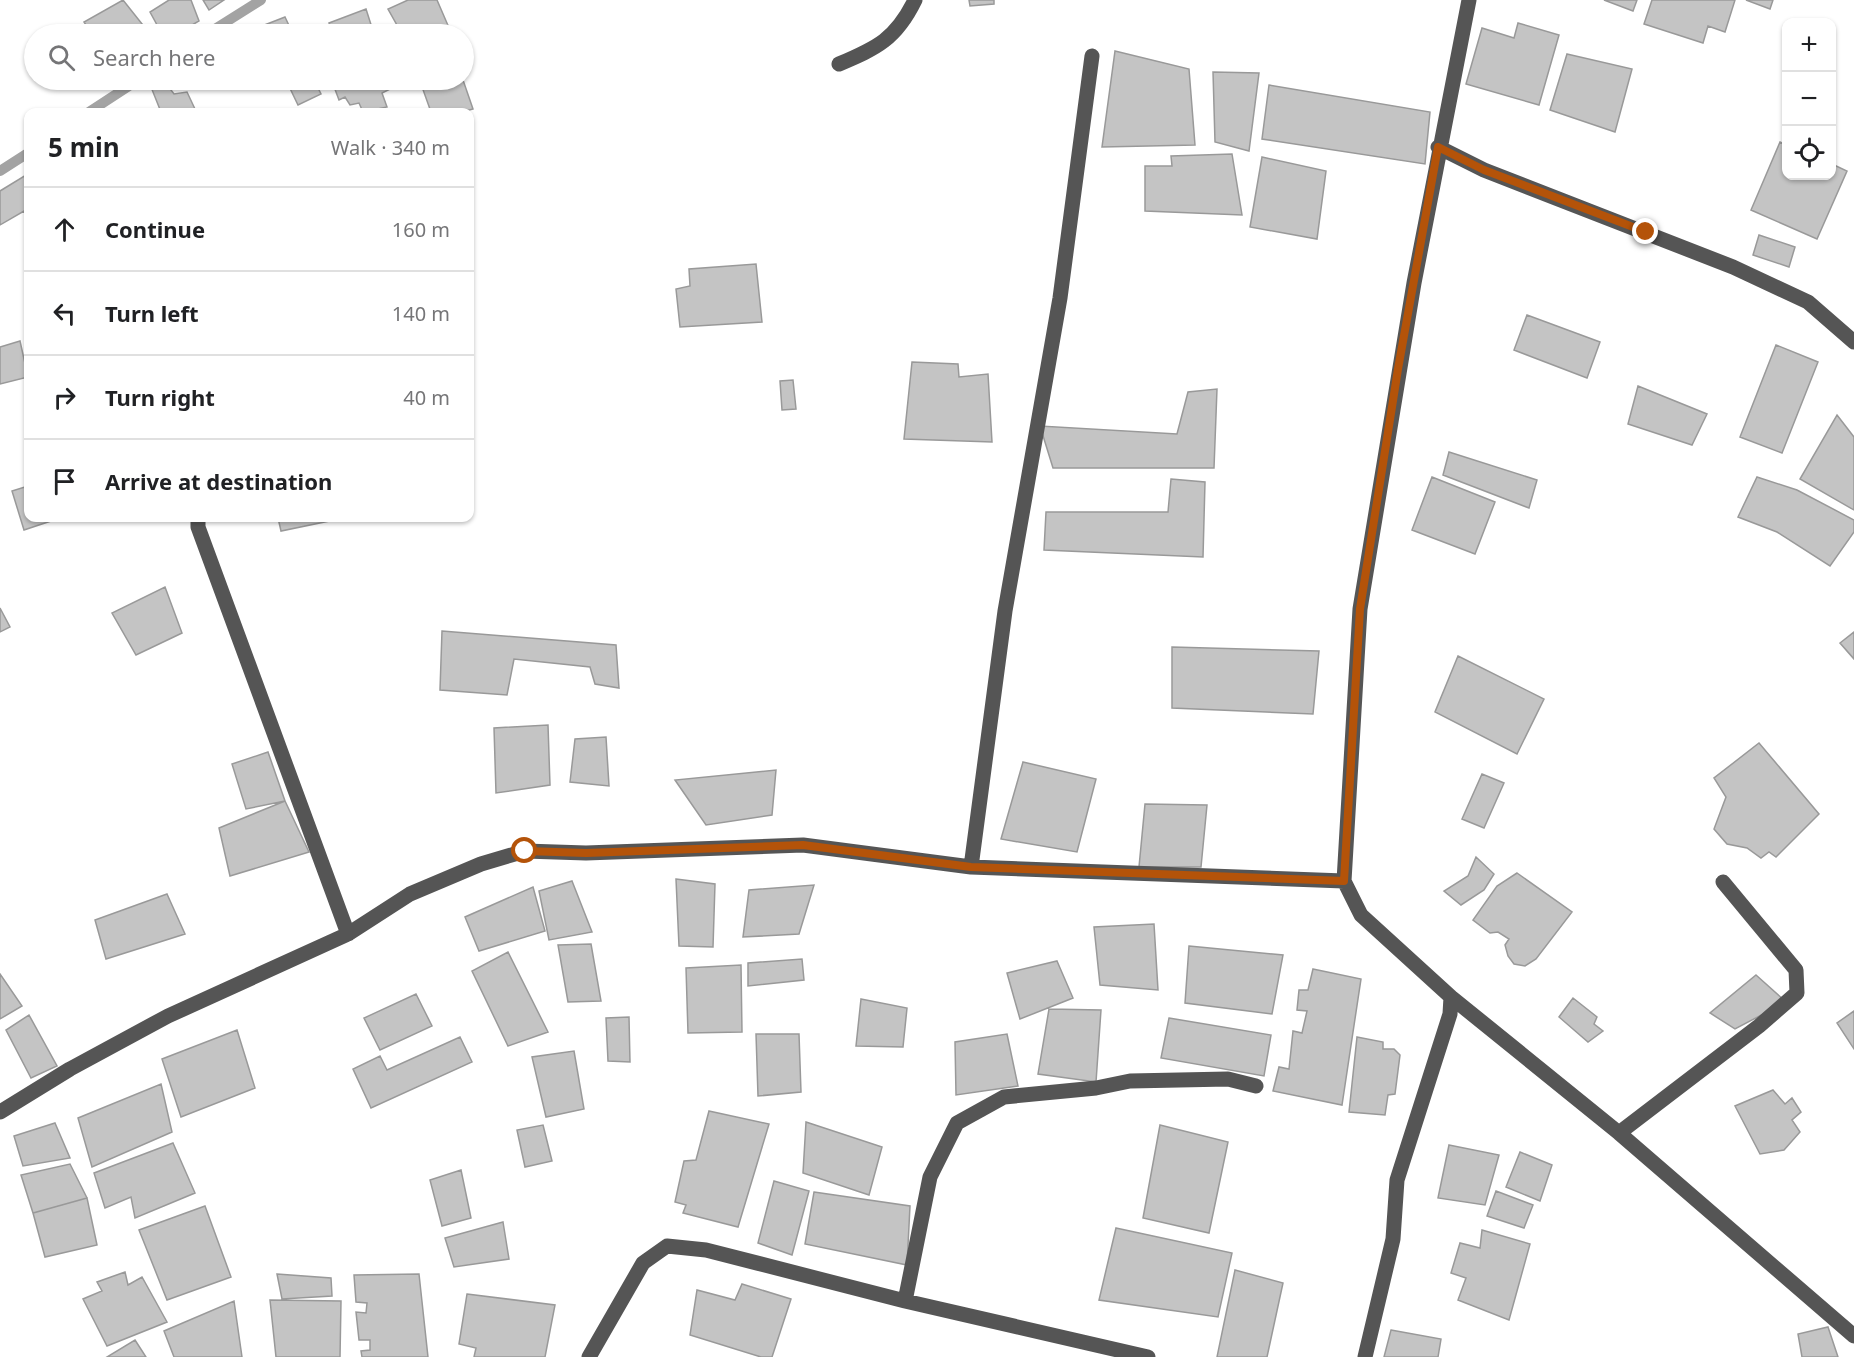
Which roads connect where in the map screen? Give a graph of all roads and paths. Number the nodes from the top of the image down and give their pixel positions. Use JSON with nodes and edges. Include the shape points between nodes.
{"nodes":[{"id":1,"x":915,"y":0,"type":"edge"},
{"id":2,"x":1468,"y":0,"type":"edge"},
{"id":3,"x":1092,"y":56,"type":"dead end"},
{"id":4,"x":839,"y":64,"type":"dead end"},
{"id":5,"x":1438,"y":147,"type":"junction"},
{"id":6,"x":1854,"y":342,"type":"edge"},
{"id":7,"x":198,"y":522,"type":"edge"},
{"id":8,"x":971,"y":867,"type":"junction"},
{"id":9,"x":1344,"y":881,"type":"junction"},
{"id":10,"x":1723,"y":882,"type":"dead end"},
{"id":11,"x":348,"y":934,"type":"junction"},
{"id":12,"x":1451,"y":997,"type":"junction"},
{"id":13,"x":1256,"y":1086,"type":"dead end"},
{"id":14,"x":0,"y":1112,"type":"edge"},
{"id":15,"x":1619,"y":1133,"type":"junction"},
{"id":16,"x":905,"y":1301,"type":"junction"},
{"id":17,"x":1854,"y":1336,"type":"edge"},
{"id":18,"x":589,"y":1357,"type":"edge"},
{"id":19,"x":1148,"y":1357,"type":"edge"},
{"id":20,"x":1365,"y":1357,"type":"edge"}],
"edges":[{"from":1,"to":4,"type":"street","via":[[894,33],[876,49]]},
{"from":2,"to":5,"type":"street"},
{"from":3,"to":8,"type":"street","via":[[1059,298],[1005,611]]},
{"from":5,"to":6,"type":"street","via":[[1484,170],[1733,267],[1808,302]]},
{"from":5,"to":9,"type":"street","via":[[1360,609]]},
{"from":7,"to":11,"type":"street"},
{"from":8,"to":9,"type":"street"},
{"from":8,"to":11,"type":"street","via":[[803,845],[596,853],[525,851],[481,864],[410,894]]},
{"from":9,"to":12,"type":"street","via":[[1361,915]]},
{"from":10,"to":15,"type":"street","via":[[1796,970],[1797,993]]},
{"from":11,"to":14,"type":"street","via":[[168,1017]]},
{"from":12,"to":15,"type":"street"},
{"from":12,"to":20,"type":"street","via":[[1450,1014],[1397,1180],[1393,1239]]},
{"from":13,"to":16,"type":"street","via":[[1228,1079],[1130,1081],[1004,1097],[957,1123],[930,1177]]},
{"from":15,"to":17,"type":"street"},
{"from":16,"to":18,"type":"street","via":[[706,1250],[667,1246],[643,1263]]},
{"from":16,"to":19,"type":"street"}]}
